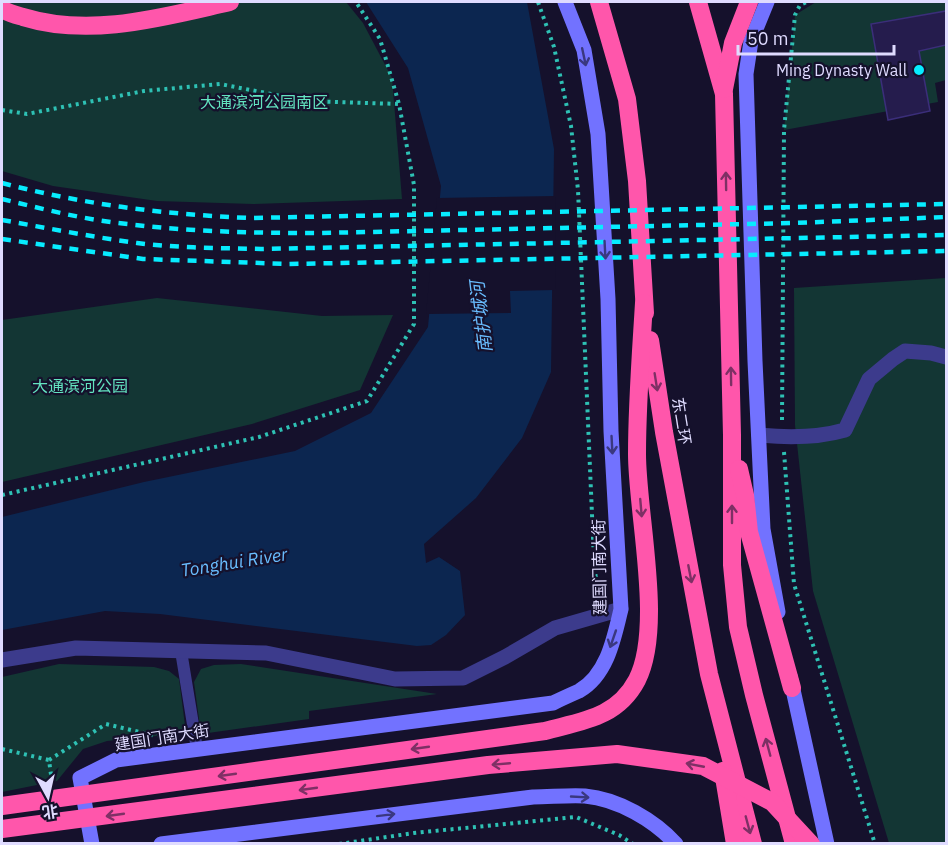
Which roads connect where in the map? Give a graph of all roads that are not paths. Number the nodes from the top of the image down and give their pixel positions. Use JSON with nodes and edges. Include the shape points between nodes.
{"nodes":[{"id":1,"x":230,"y":2,"type":"edge"},
{"id":2,"x":565,"y":2,"type":"edge"},
{"id":3,"x":599,"y":2,"type":"edge"},
{"id":4,"x":699,"y":2,"type":"edge"},
{"id":5,"x":749,"y":2,"type":"edge"},
{"id":6,"x":767,"y":2,"type":"edge"},
{"id":7,"x":2,"y":9,"type":"edge"},
{"id":8,"x":724,"y":94,"type":"junction"},
{"id":9,"x":644,"y":303,"type":"junction"},
{"id":10,"x":946,"y":357,"type":"edge"},
{"id":11,"x":732,"y":435,"type":"junction"},
{"id":12,"x":759,"y":435,"type":"junction"},
{"id":13,"x":621,"y":609,"type":"junction"},
{"id":14,"x":181,"y":651,"type":"junction"},
{"id":15,"x":2,"y":660,"type":"edge"},
{"id":16,"x":709,"y":674,"type":"junction"},
{"id":17,"x":792,"y":688,"type":"junction"},
{"id":18,"x":196,"y":744,"type":"junction"},
{"id":19,"x":2,"y":807,"type":"edge"},
{"id":20,"x":2,"y":830,"type":"edge"},
{"id":21,"x":92,"y":843,"type":"edge"},
{"id":22,"x":161,"y":843,"type":"edge"},
{"id":23,"x":676,"y":843,"type":"edge"},
{"id":24,"x":735,"y":843,"type":"edge"},
{"id":25,"x":753,"y":843,"type":"edge"},
{"id":26,"x":794,"y":843,"type":"edge"},
{"id":27,"x":811,"y":843,"type":"edge"},
{"id":28,"x":827,"y":843,"type":"edge"}],
"edges":[{"from":1,"to":7,"type":"highway","via":[[127,23],[83,27],[39,22]]},
{"from":2,"to":13,"type":"street","name":"建国门南大街","one_way":true,"via":[[584,50],[598,134]]},
{"from":3,"to":9,"type":"highway","name":"东二环","via":[[627,99],[637,181]]},
{"from":4,"to":8,"type":"highway"},
{"from":5,"to":8,"type":"highway","via":[[733,43]]},
{"from":6,"to":12,"type":"street","via":[[752,41],[746,74]]},
{"from":11,"to":8,"type":"highway","one_way":true},
{"from":9,"to":16,"type":"highway","name":"东二环","one_way":true},
{"from":9,"to":19,"type":"highway","one_way":true,"via":[[637,454],[648,600],[647,649],[637,680],[621,702],[602,716],[545,731]]},
{"from":10,"to":12,"type":"street","via":[[905,351],[893,358],[869,379],[845,430],[825,435]]},
{"from":11,"to":17,"type":"highway","via":[[749,532]]},
{"from":26,"to":11,"type":"highway","one_way":true,"via":[[738,627],[732,566]]},
{"from":12,"to":17,"type":"street","via":[[763,529]]},
{"from":13,"to":14,"type":"street","via":[[555,627],[463,678],[395,679],[266,653]]},
{"from":13,"to":18,"type":"street","name":"建国门南大街","one_way":true,"via":[[601,671],[581,690],[553,703]]},
{"from":14,"to":15,"type":"street","via":[[76,648]]},
{"from":14,"to":18,"type":"lane"},
{"from":16,"to":24,"type":"highway"},
{"from":16,"to":25,"type":"highway","name":"东二环","one_way":true},
{"from":17,"to":28,"type":"street"},
{"from":18,"to":21,"type":"street","name":"建国门南大街","via":[[116,760],[80,778]]},
{"from":27,"to":20,"type":"highway","one_way":true,"via":[[772,802],[703,766],[617,754],[488,765]]},
{"from":22,"to":23,"type":"street","one_way":true,"via":[[554,796],[587,796],[625,807]]}]}
